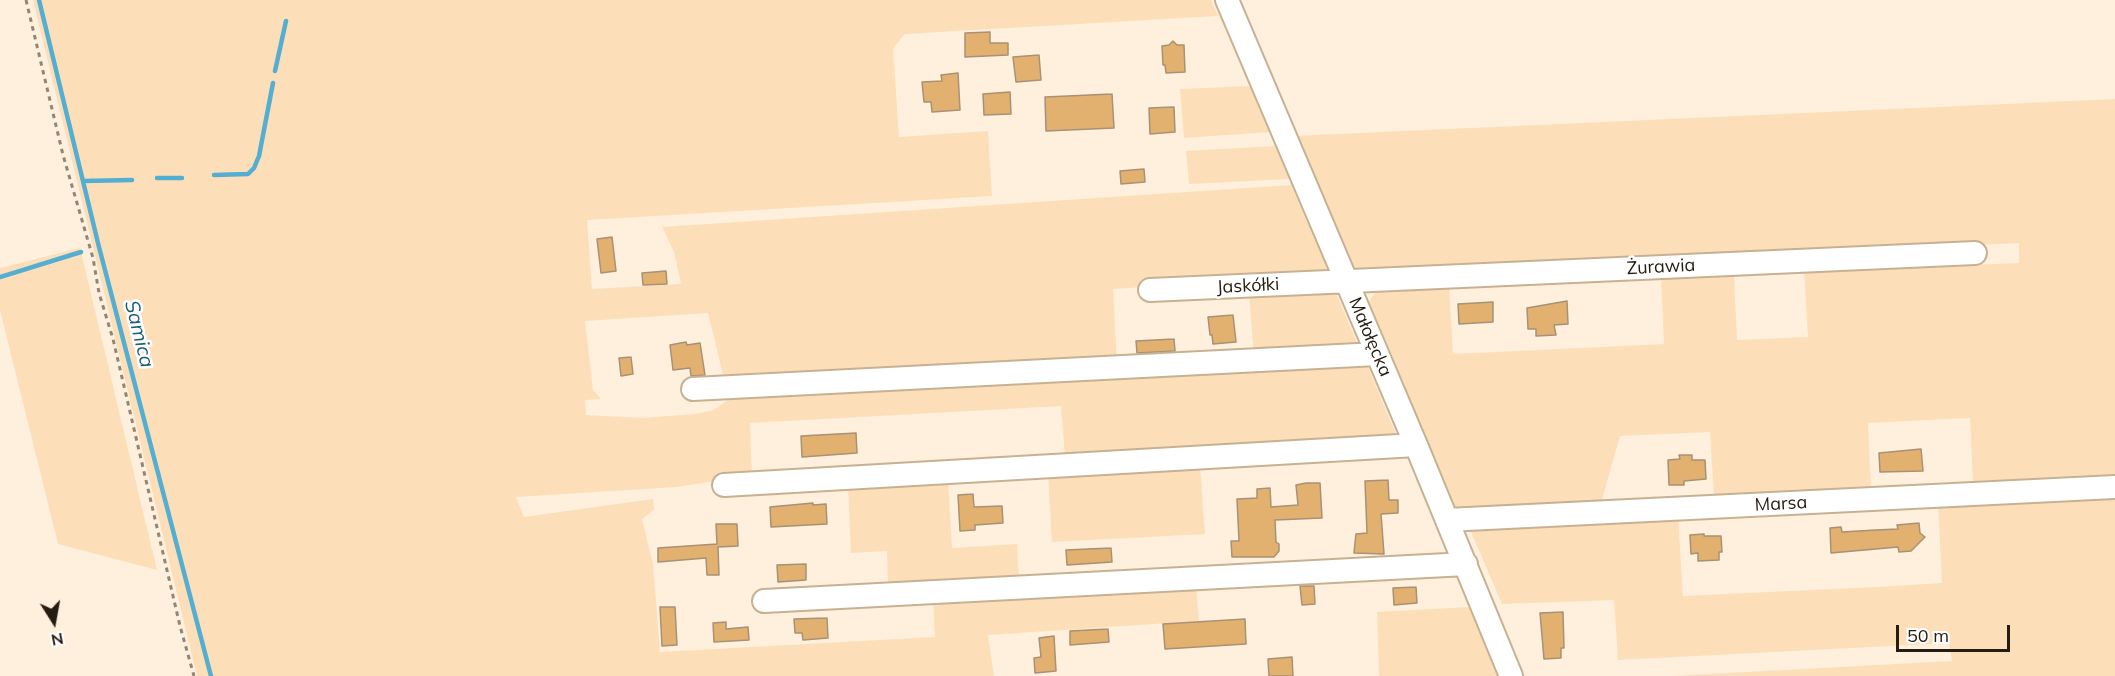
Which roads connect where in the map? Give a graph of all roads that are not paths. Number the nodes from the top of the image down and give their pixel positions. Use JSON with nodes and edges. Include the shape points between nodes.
{"nodes":[{"id":1,"x":1227,"y":0,"type":"edge"},
{"id":2,"x":1975,"y":253,"type":"dead end"},
{"id":3,"x":1347,"y":281,"type":"junction"},
{"id":4,"x":1150,"y":290,"type":"dead end"},
{"id":5,"x":1377,"y":354,"type":"junction"},
{"id":6,"x":693,"y":388,"type":"dead end"},
{"id":7,"x":1416,"y":445,"type":"junction"},
{"id":8,"x":724,"y":485,"type":"dead end"},
{"id":9,"x":2115,"y":487,"type":"edge"},
{"id":10,"x":1447,"y":520,"type":"junction"},
{"id":11,"x":1466,"y":564,"type":"junction"},
{"id":12,"x":764,"y":601,"type":"dead end"},
{"id":13,"x":1511,"y":676,"type":"edge"}],
"edges":[{"from":1,"to":3,"type":"street","name":"Małołęcka"},
{"from":2,"to":3,"type":"street","name":"Żurawia"},
{"from":3,"to":4,"type":"street","name":"Jaskółki"},
{"from":3,"to":5,"type":"street","name":"Małołęcka"},
{"from":5,"to":6,"type":"street"},
{"from":5,"to":7,"type":"street","name":"Małołęcka"},
{"from":7,"to":8,"type":"street"},
{"from":7,"to":10,"type":"street","name":"Małołęcka"},
{"from":9,"to":10,"type":"street","name":"Marsa"},
{"from":10,"to":11,"type":"street","name":"Małołęcka"},
{"from":11,"to":12,"type":"street"},
{"from":11,"to":13,"type":"street","name":"Małołęcka"}]}
